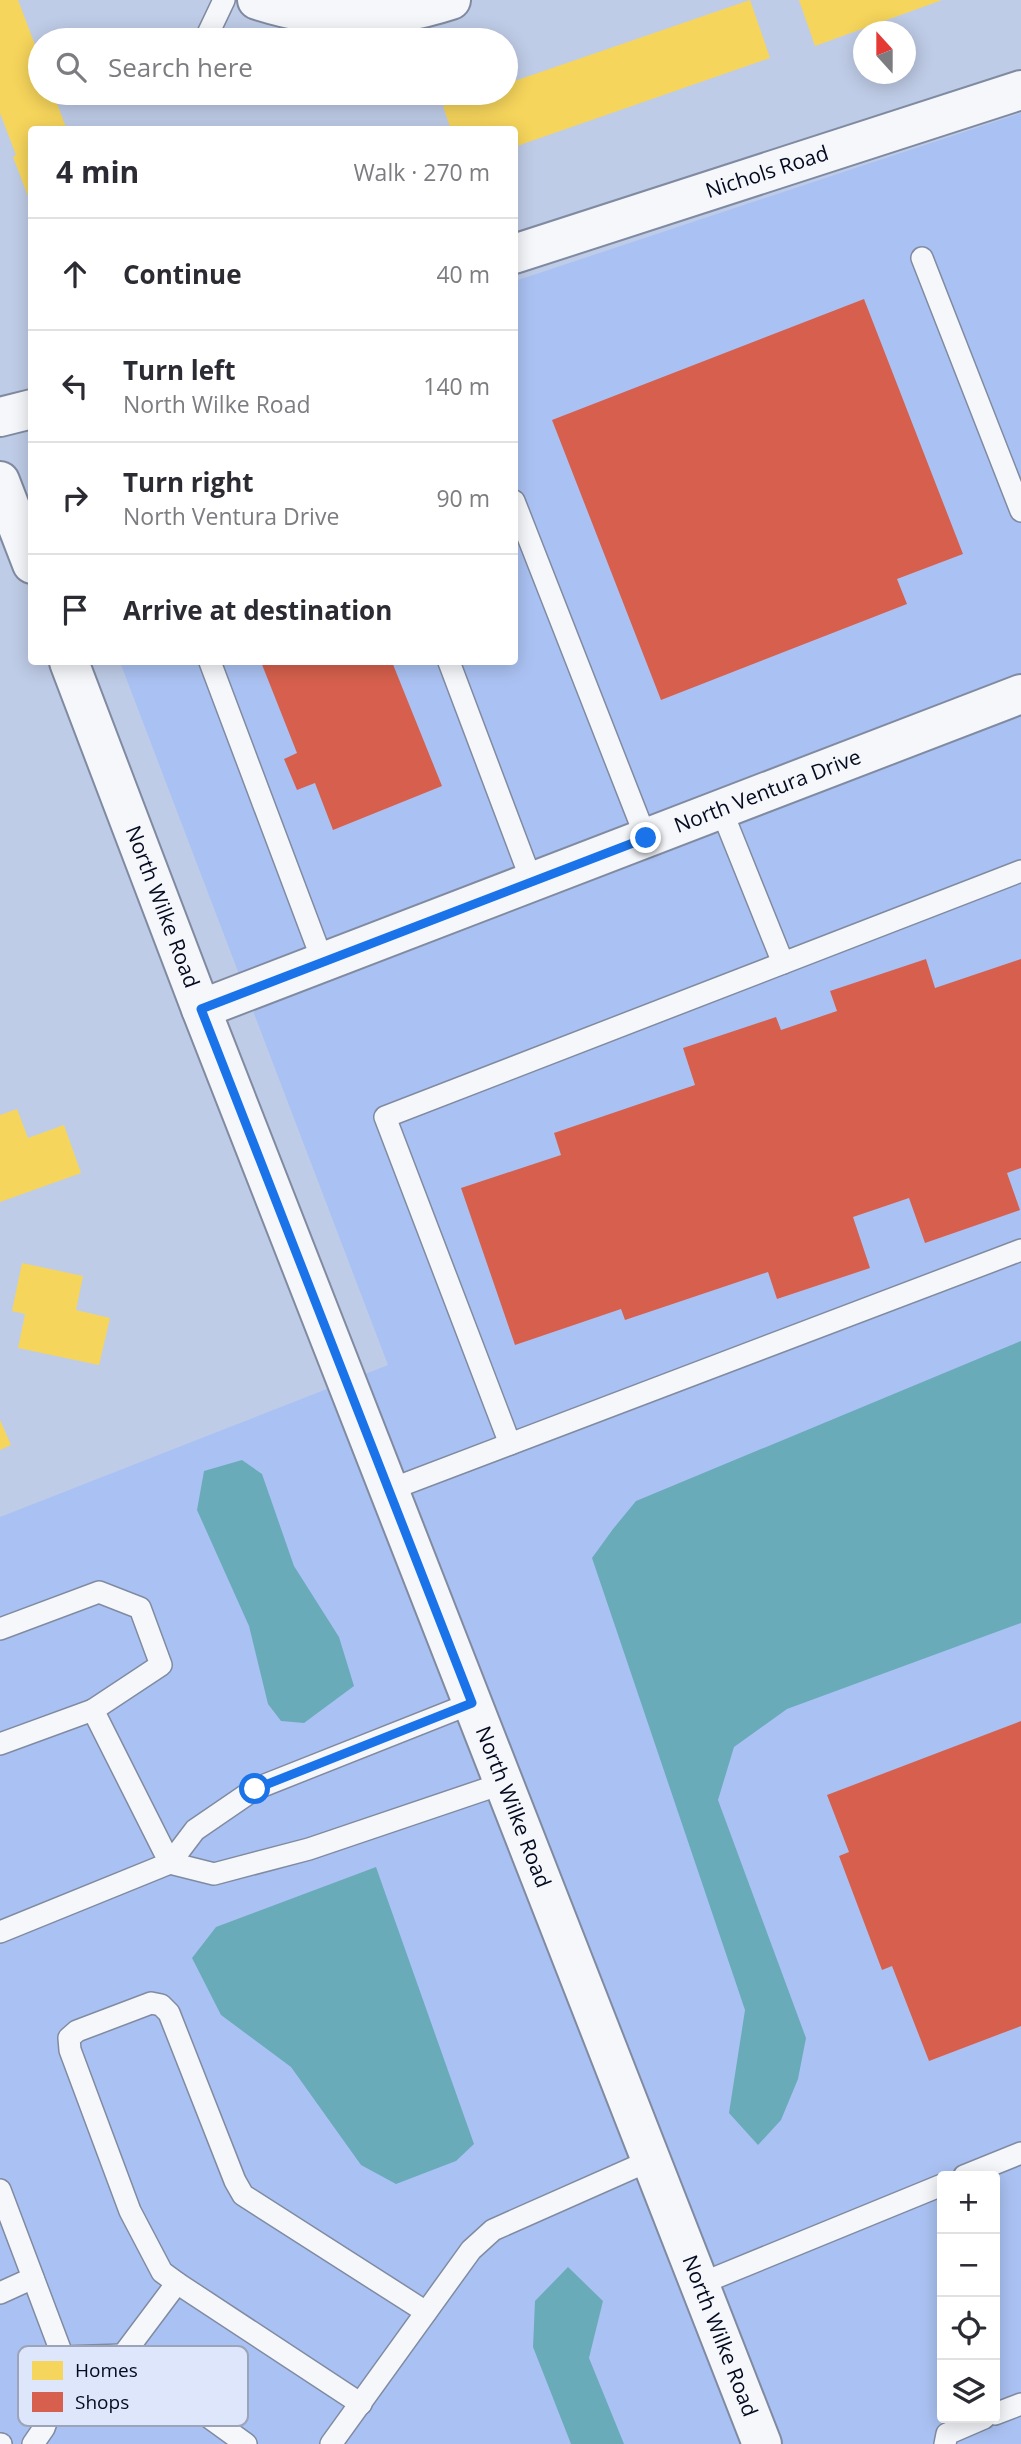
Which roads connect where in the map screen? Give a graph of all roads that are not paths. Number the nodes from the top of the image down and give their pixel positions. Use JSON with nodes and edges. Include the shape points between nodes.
{"nodes":[{"id":1,"x":224,"y":0,"type":"edge"},
{"id":2,"x":257,"y":0,"type":"edge"},
{"id":3,"x":451,"y":0,"type":"edge"},
{"id":4,"x":211,"y":28,"type":"edge"},
{"id":5,"x":1021,"y":90,"type":"edge"},
{"id":6,"x":518,"y":253,"type":"edge"},
{"id":7,"x":922,"y":258,"type":"dead end"},
{"id":8,"x":28,"y":410,"type":"edge"},
{"id":9,"x":0,"y":417,"type":"edge"},
{"id":10,"x":0,"y":481,"type":"edge"},
{"id":11,"x":518,"y":510,"type":"edge"},
{"id":12,"x":1021,"y":511,"type":"edge"},
{"id":13,"x":28,"y":554,"type":"edge"},
{"id":14,"x":70,"y":665,"type":"edge"},
{"id":15,"x":211,"y":665,"type":"edge"},
{"id":16,"x":450,"y":665,"type":"edge"},
{"id":17,"x":1021,"y":694,"type":"edge"},
{"id":18,"x":721,"y":809,"type":"junction"},
{"id":19,"x":646,"y":838,"type":"junction"},
{"id":20,"x":1021,"y":871,"type":"edge"},
{"id":21,"x":532,"y":882,"type":"junction"},
{"id":22,"x":323,"y":962,"type":"junction"},
{"id":23,"x":783,"y":963,"type":"junction"},
{"id":24,"x":201,"y":1009,"type":"junction"},
{"id":25,"x":1021,"y":1250,"type":"edge"},
{"id":26,"x":510,"y":1444,"type":"junction"},
{"id":27,"x":389,"y":1490,"type":"junction"},
{"id":28,"x":0,"y":1629,"type":"edge"},
{"id":29,"x":472,"y":1703,"type":"junction"},
{"id":30,"x":93,"y":1710,"type":"junction"},
{"id":31,"x":0,"y":1744,"type":"edge"},
{"id":32,"x":504,"y":1783,"type":"junction"},
{"id":33,"x":170,"y":1863,"type":"junction"},
{"id":34,"x":0,"y":1932,"type":"edge"},
{"id":35,"x":1021,"y":2153,"type":"edge"},
{"id":36,"x":651,"y":2160,"type":"junction"},
{"id":37,"x":976,"y":2171,"type":"edge"},
{"id":38,"x":937,"y":2187,"type":"edge"},
{"id":39,"x":0,"y":2190,"type":"edge"},
{"id":40,"x":33,"y":2278,"type":"junction"},
{"id":41,"x":177,"y":2283,"type":"junction"},
{"id":42,"x":700,"y":2284,"type":"junction"},
{"id":43,"x":0,"y":2293,"type":"edge"},
{"id":44,"x":426,"y":2312,"type":"junction"},
{"id":45,"x":59,"y":2346,"type":"edge"},
{"id":46,"x":130,"y":2346,"type":"edge"},
{"id":47,"x":360,"y":2403,"type":"junction"},
{"id":48,"x":1021,"y":2404,"type":"edge"},
{"id":49,"x":1000,"y":2412,"type":"edge"},
{"id":50,"x":972,"y":2423,"type":"edge"},
{"id":51,"x":45,"y":2426,"type":"edge"},
{"id":52,"x":221,"y":2426,"type":"edge"},
{"id":53,"x":33,"y":2444,"type":"edge"},
{"id":54,"x":246,"y":2444,"type":"edge"},
{"id":55,"x":331,"y":2444,"type":"edge"},
{"id":56,"x":762,"y":2444,"type":"edge"},
{"id":57,"x":945,"y":2444,"type":"edge"}],
"edges":[{"from":1,"to":4,"type":"lane"},
{"from":2,"to":3,"type":"street","via":[[317,15],[358,18],[391,16]]},
{"from":5,"to":6,"type":"street","name":"Nichols Road"},
{"from":7,"to":12,"type":"lane"},
{"from":8,"to":9,"type":"street"},
{"from":10,"to":13,"type":"street"},
{"from":11,"to":19,"type":"lane"},
{"from":14,"to":24,"type":"street","name":"North Wilke Road"},
{"from":15,"to":22,"type":"lane"},
{"from":16,"to":21,"type":"lane"},
{"from":17,"to":18,"type":"street","name":"North Ventura Drive"},
{"from":18,"to":19,"type":"street","name":"North Ventura Drive"},
{"from":18,"to":23,"type":"lane"},
{"from":19,"to":21,"type":"street","name":"North Ventura Drive"},
{"from":20,"to":23,"type":"lane"},
{"from":21,"to":22,"type":"street","name":"North Ventura Drive"},
{"from":22,"to":24,"type":"street","name":"North Ventura Drive"},
{"from":23,"to":26,"type":"lane","via":[[385,1117]]},
{"from":24,"to":27,"type":"street","name":"North Wilke Road"},
{"from":25,"to":26,"type":"lane"},
{"from":26,"to":27,"type":"lane"},
{"from":27,"to":29,"type":"street","name":"North Wilke Road"},
{"from":28,"to":30,"type":"lane","via":[[99,1592],[140,1608],[161,1665]]},
{"from":29,"to":32,"type":"street","name":"North Wilke Road"},
{"from":29,"to":33,"type":"lane","via":[[255,1789],[195,1830]]},
{"from":30,"to":31,"type":"lane"},
{"from":30,"to":33,"type":"lane"},
{"from":32,"to":33,"type":"lane","via":[[309,1849],[214,1874]]},
{"from":32,"to":36,"type":"street","name":"North Wilke Road"},
{"from":33,"to":34,"type":"lane"},
{"from":35,"to":37,"type":"lane"},
{"from":36,"to":42,"type":"street","name":"North Wilke Road"},
{"from":36,"to":44,"type":"lane","via":[[493,2230],[471,2250]]},
{"from":38,"to":42,"type":"lane"},
{"from":39,"to":40,"type":"lane"},
{"from":40,"to":43,"type":"lane"},
{"from":40,"to":45,"type":"lane"},
{"from":41,"to":44,"type":"lane","via":[[162,2272],[130,2211],[70,2050],[69,2038],[77,2031],[151,2003],[169,2013],[243,2195]]},
{"from":41,"to":46,"type":"lane"},
{"from":41,"to":47,"type":"lane"},
{"from":42,"to":56,"type":"street","name":"North Wilke Road"},
{"from":44,"to":47,"type":"lane"},
{"from":47,"to":55,"type":"lane"},
{"from":48,"to":49,"type":"lane"},
{"from":50,"to":57,"type":"lane","via":[[947,2434]]},
{"from":51,"to":53,"type":"lane"},
{"from":52,"to":54,"type":"lane"}]}
